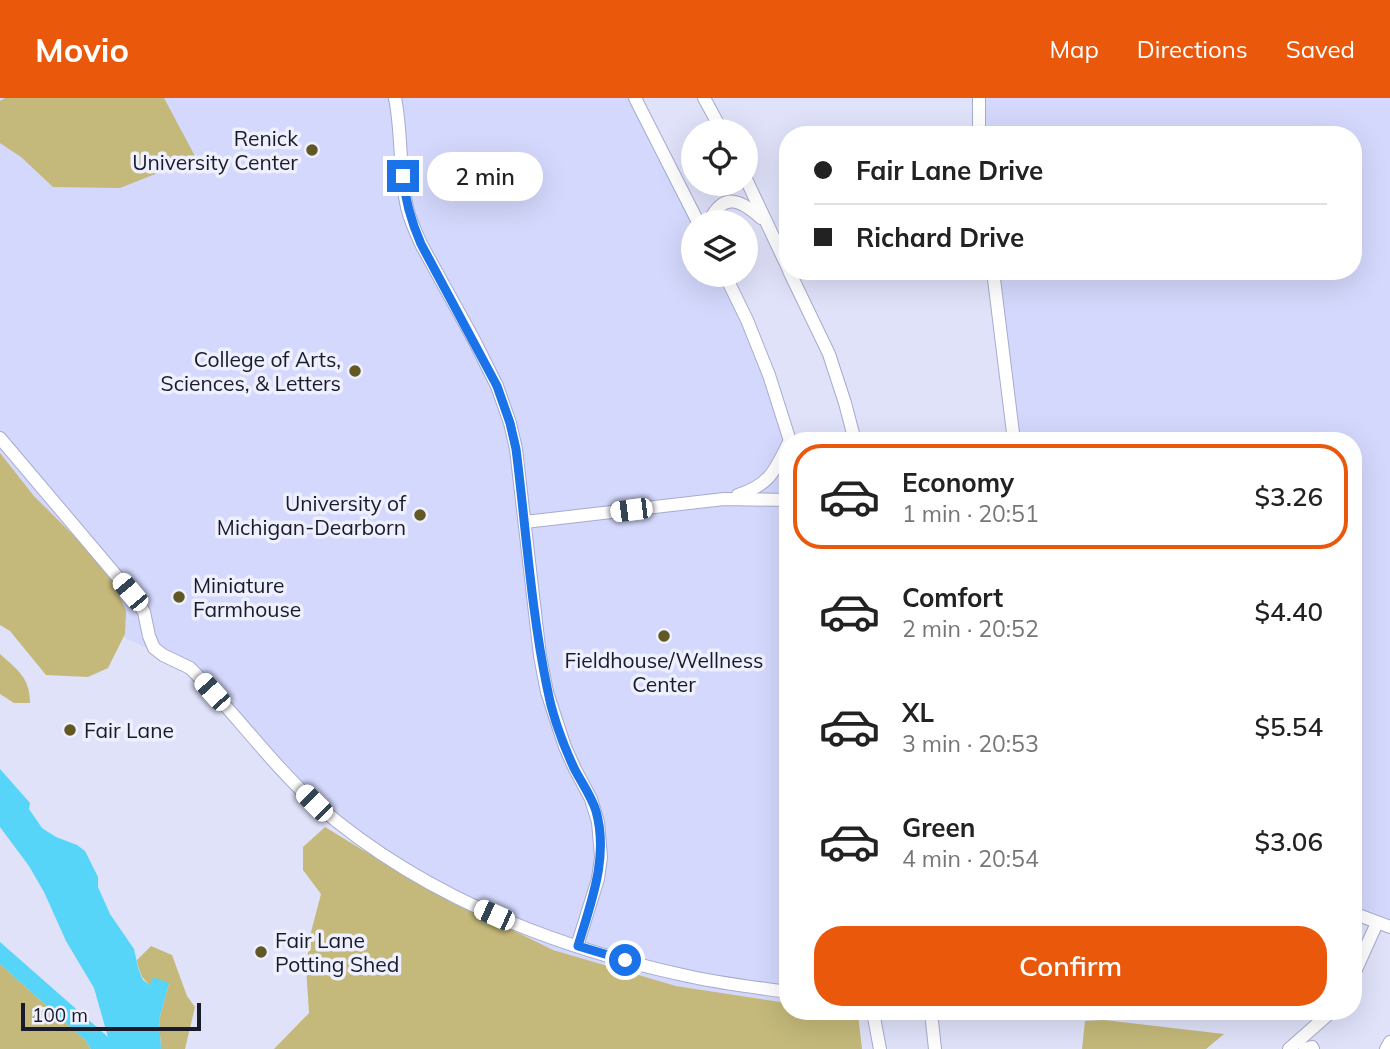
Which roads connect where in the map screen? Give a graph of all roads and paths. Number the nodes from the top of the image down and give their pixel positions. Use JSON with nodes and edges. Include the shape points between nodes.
{"nodes":[{"id":1,"x":395,"y":98,"type":"edge"},
{"id":2,"x":635,"y":98,"type":"edge"},
{"id":3,"x":704,"y":98,"type":"edge"},
{"id":4,"x":979,"y":98,"type":"edge"},
{"id":5,"x":715,"y":119,"type":"edge"},
{"id":6,"x":979,"y":126,"type":"edge"},
{"id":7,"x":754,"y":196,"type":"edge"},
{"id":8,"x":692,"y":210,"type":"edge"},
{"id":9,"x":716,"y":210,"type":"edge"},
{"id":10,"x":752,"y":210,"type":"edge"},
{"id":11,"x":758,"y":215,"type":"edge"},
{"id":12,"x":766,"y":223,"type":"junction"},
{"id":13,"x":779,"y":250,"type":"edge"},
{"id":14,"x":793,"y":280,"type":"edge"},
{"id":15,"x":994,"y":280,"type":"edge"},
{"id":16,"x":731,"y":287,"type":"edge"},
{"id":17,"x":786,"y":432,"type":"edge"},
{"id":18,"x":853,"y":432,"type":"edge"},
{"id":19,"x":1013,"y":432,"type":"edge"},
{"id":20,"x":0,"y":438,"type":"edge"},
{"id":21,"x":779,"y":462,"type":"edge"},
{"id":22,"x":724,"y":499,"type":"junction"},
{"id":23,"x":779,"y":500,"type":"edge"},
{"id":24,"x":525,"y":522,"type":"junction"},
{"id":25,"x":1362,"y":916,"type":"edge"},
{"id":26,"x":1384,"y":925,"type":"edge"},
{"id":27,"x":578,"y":946,"type":"junction"},
{"id":28,"x":1362,"y":961,"type":"edge"},
{"id":29,"x":779,"y":991,"type":"edge"},
{"id":30,"x":875,"y":1020,"type":"edge"},
{"id":31,"x":932,"y":1020,"type":"edge"},
{"id":32,"x":934,"y":1020,"type":"edge"},
{"id":33,"x":1324,"y":1020,"type":"edge"},
{"id":34,"x":1390,"y":1042,"type":"edge"},
{"id":35,"x":1298,"y":1048,"type":"edge"},
{"id":36,"x":880,"y":1049,"type":"edge"},
{"id":37,"x":935,"y":1049,"type":"edge"},
{"id":38,"x":944,"y":1049,"type":"edge"},
{"id":39,"x":1313,"y":1049,"type":"edge"},
{"id":40,"x":1386,"y":1049,"type":"edge"}],
"edges":[{"from":1,"to":24,"type":"street","via":[[406,204],[421,244],[504,404],[516,449]]},
{"from":2,"to":8,"type":"street"},
{"from":3,"to":5,"type":"street"},
{"from":4,"to":6,"type":"street"},
{"from":7,"to":12,"type":"street"},
{"from":9,"to":10,"type":"street","via":[[727,202],[738,202]]},
{"from":11,"to":12,"type":"street"},
{"from":12,"to":13,"type":"street"},
{"from":14,"to":18,"type":"street","via":[[829,354]]},
{"from":15,"to":19,"type":"street"},
{"from":16,"to":17,"type":"street","via":[[765,364]]},
{"from":20,"to":27,"type":"street","via":[[138,600],[153,648],[190,668],[314,803],[445,892],[515,925]]},
{"from":21,"to":22,"type":"street","via":[[758,488]]},
{"from":22,"to":23,"type":"street"},
{"from":22,"to":24,"type":"street"},
{"from":24,"to":27,"type":"street","via":[[547,692],[598,821],[598,879]]},
{"from":25,"to":26,"type":"street"},
{"from":26,"to":28,"type":"street"},
{"from":27,"to":29,"type":"street","via":[[686,976]]},
{"from":30,"to":36,"type":"street"},
{"from":31,"to":37,"type":"street"},
{"from":32,"to":38,"type":"street"},
{"from":33,"to":35,"type":"street"},
{"from":34,"to":40,"type":"street"},
{"from":35,"to":39,"type":"street"}]}
